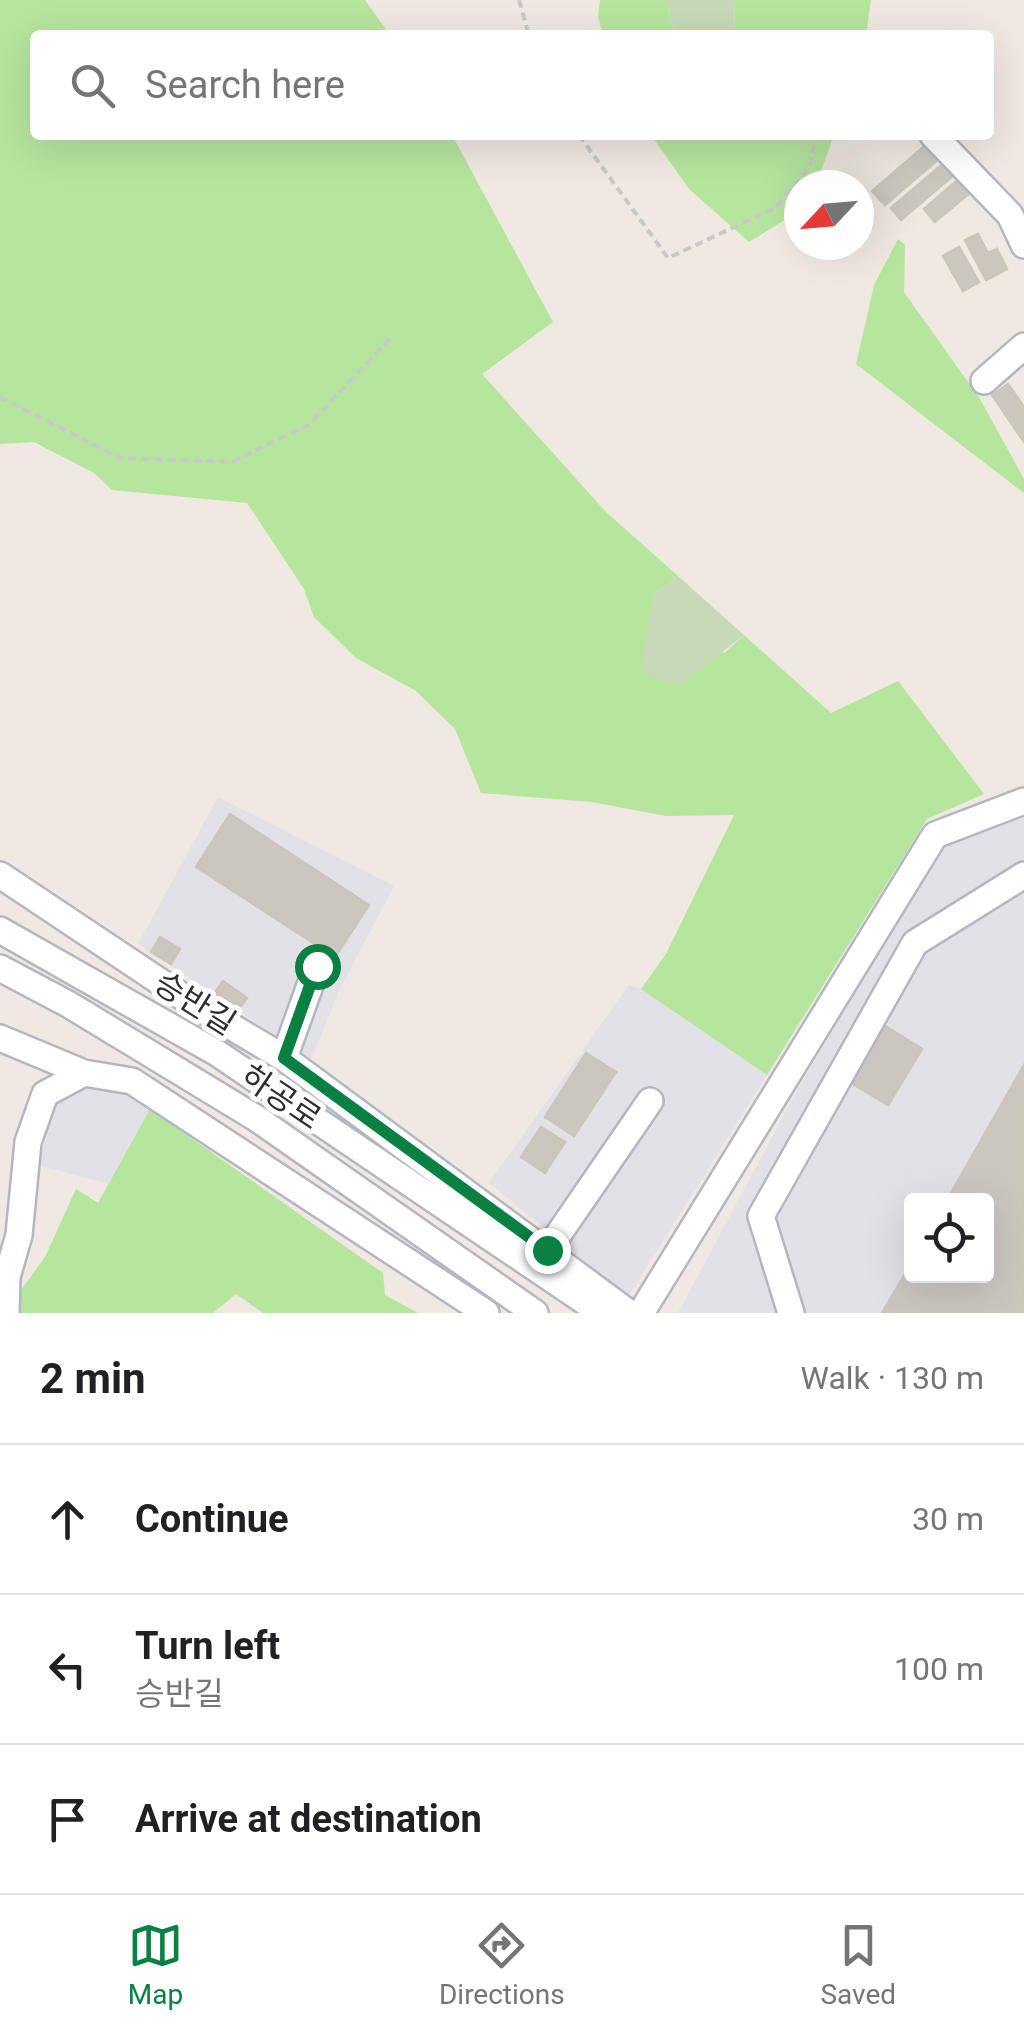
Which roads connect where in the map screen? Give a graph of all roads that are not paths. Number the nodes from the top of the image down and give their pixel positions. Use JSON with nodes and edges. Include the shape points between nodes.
{"nodes":[{"id":1,"x":937,"y":140,"type":"edge"},
{"id":2,"x":1024,"y":245,"type":"edge"},
{"id":3,"x":1024,"y":346,"type":"edge"},
{"id":4,"x":984,"y":381,"type":"dead end"},
{"id":5,"x":1024,"y":801,"type":"edge"},
{"id":6,"x":0,"y":875,"type":"edge"},
{"id":7,"x":1024,"y":875,"type":"edge"},
{"id":8,"x":0,"y":930,"type":"edge"},
{"id":9,"x":317,"y":966,"type":"dead end"},
{"id":10,"x":0,"y":968,"type":"edge"},
{"id":11,"x":0,"y":1038,"type":"edge"},
{"id":12,"x":284,"y":1058,"type":"junction"},
{"id":13,"x":84,"y":1073,"type":"junction"},
{"id":14,"x":650,"y":1101,"type":"dead end"},
{"id":15,"x":547,"y":1250,"type":"junction"},
{"id":16,"x":6,"y":1313,"type":"edge"},
{"id":17,"x":486,"y":1313,"type":"edge"},
{"id":18,"x":536,"y":1313,"type":"edge"},
{"id":19,"x":602,"y":1313,"type":"edge"},
{"id":20,"x":629,"y":1313,"type":"edge"},
{"id":21,"x":641,"y":1313,"type":"edge"},
{"id":22,"x":791,"y":1313,"type":"edge"}],
"edges":[{"from":1,"to":2,"type":"street","via":[[1010,215]]},
{"from":3,"to":4,"type":"street"},
{"from":5,"to":21,"type":"street","via":[[935,835]]},
{"from":6,"to":12,"type":"street","name":"승반길"},
{"from":7,"to":22,"type":"street","via":[[915,943],[761,1216]]},
{"from":8,"to":19,"type":"street","name":"하공로","via":[[216,1053]]},
{"from":9,"to":12,"type":"street"},
{"from":10,"to":18,"type":"street","name":"하공로","via":[[256,1118]]},
{"from":11,"to":13,"type":"street"},
{"from":12,"to":15,"type":"street","name":"승반길"},
{"from":13,"to":16,"type":"street","via":[[45,1094],[28,1142]]},
{"from":13,"to":17,"type":"street","via":[[132,1081]]},
{"from":14,"to":15,"type":"street"},
{"from":15,"to":20,"type":"street","name":"승반길"}]}
